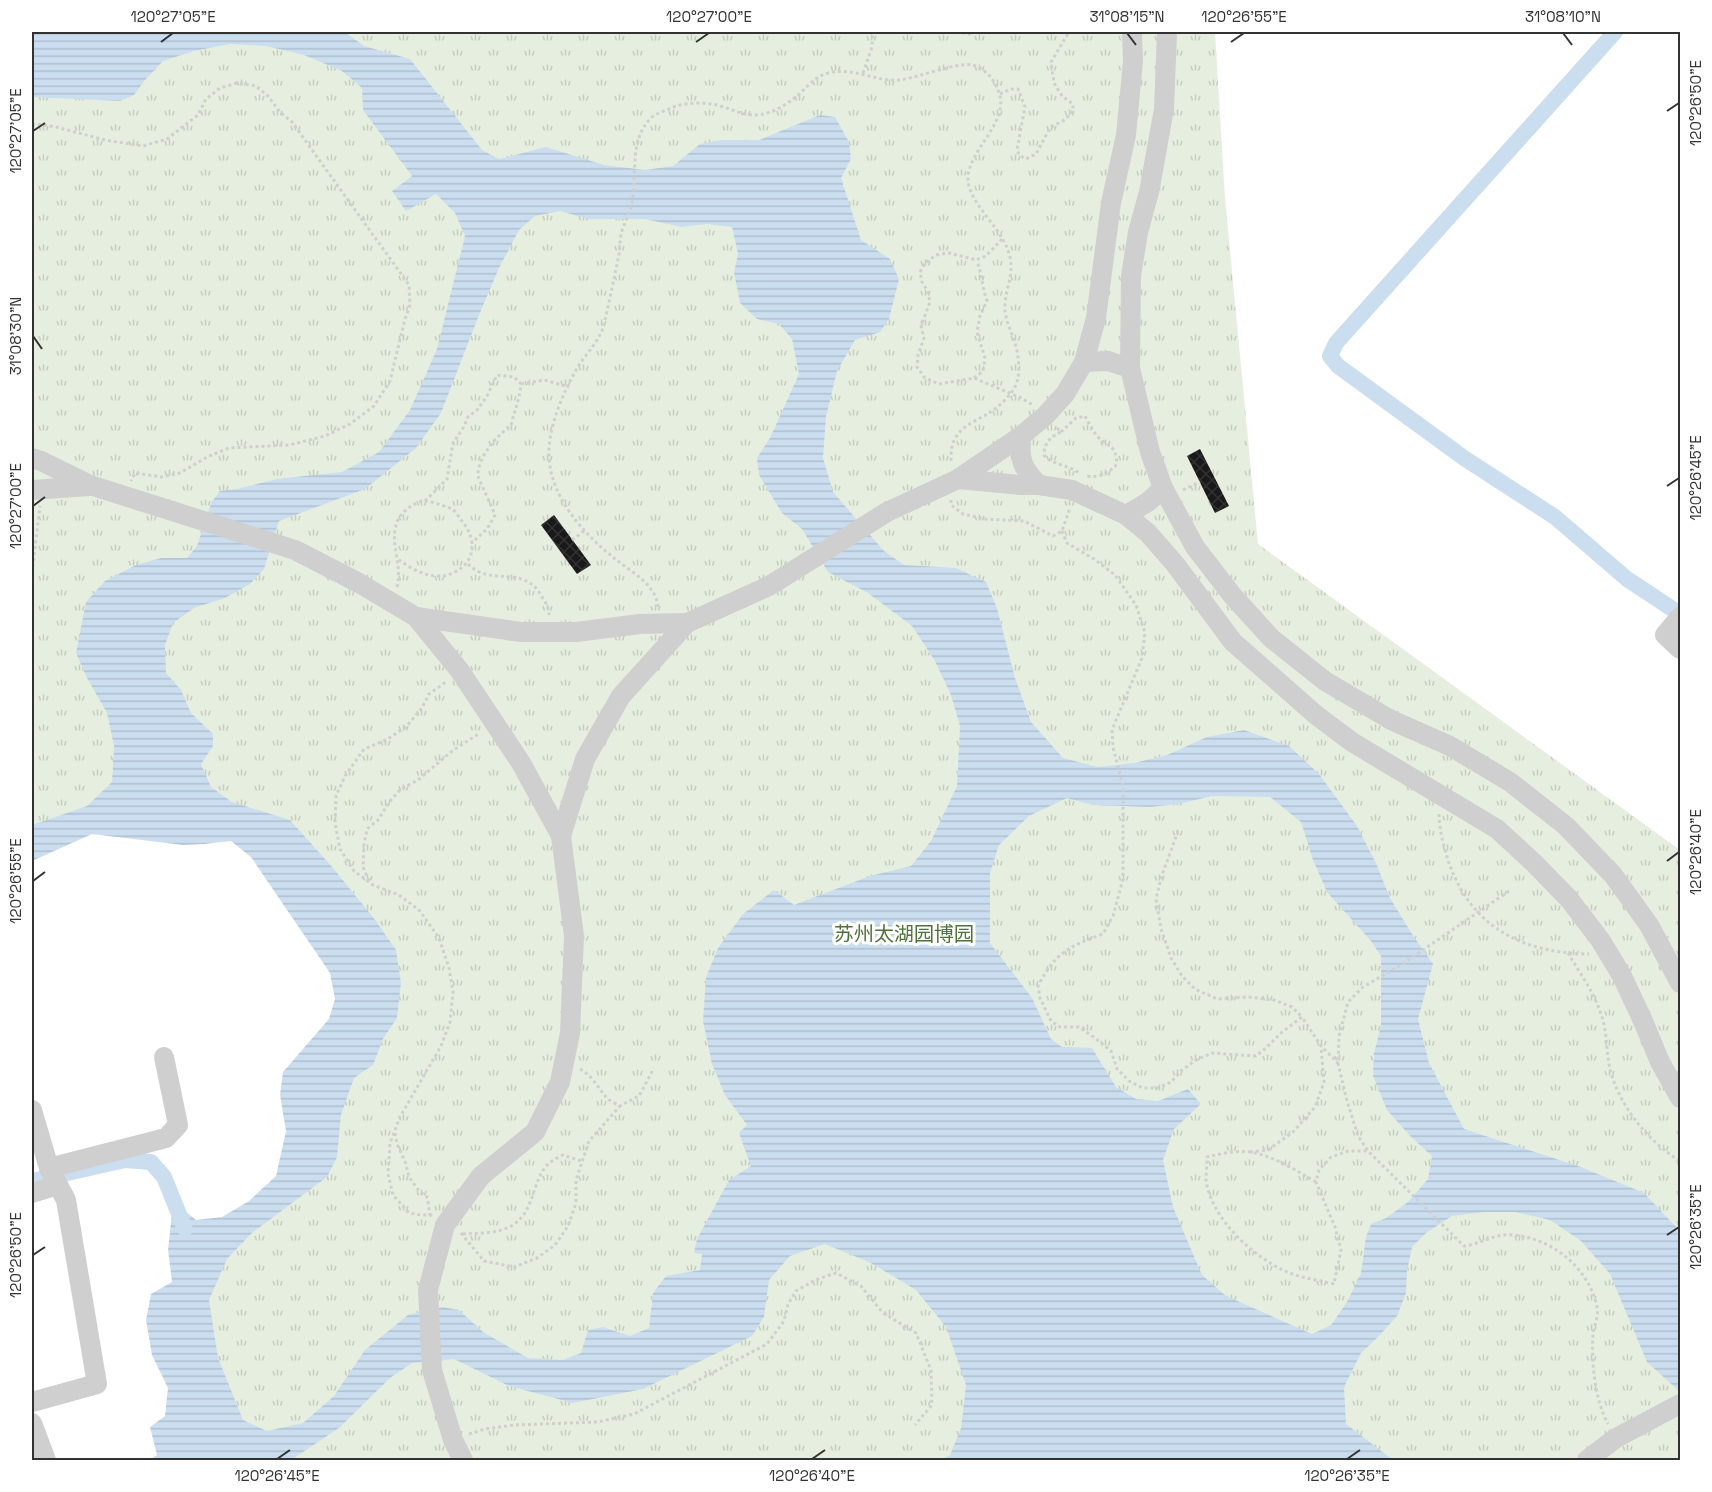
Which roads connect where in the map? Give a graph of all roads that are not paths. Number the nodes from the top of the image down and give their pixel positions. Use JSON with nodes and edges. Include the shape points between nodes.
{"nodes":[{"id":1,"x":1132,"y":32,"type":"edge"},
{"id":2,"x":1167,"y":32,"type":"edge"},
{"id":3,"x":1084,"y":362,"type":"junction"},
{"id":4,"x":1130,"y":368,"type":"junction"},
{"id":5,"x":1021,"y":436,"type":"junction"},
{"id":6,"x":32,"y":458,"type":"edge"},
{"id":7,"x":954,"y":481,"type":"junction"},
{"id":8,"x":90,"y":485,"type":"junction"},
{"id":9,"x":1039,"y":485,"type":"junction"},
{"id":10,"x":1163,"y":488,"type":"junction"},
{"id":11,"x":37,"y":490,"type":"edge"},
{"id":12,"x":1126,"y":515,"type":"junction"},
{"id":13,"x":416,"y":617,"type":"junction"},
{"id":14,"x":1680,"y":617,"type":"edge"},
{"id":15,"x":687,"y":623,"type":"junction"},
{"id":16,"x":1680,"y":649,"type":"edge"},
{"id":17,"x":561,"y":836,"type":"junction"},
{"id":18,"x":1680,"y":983,"type":"edge"},
{"id":19,"x":164,"y":1056,"type":"dead end"},
{"id":20,"x":1680,"y":1098,"type":"edge"},
{"id":21,"x":32,"y":1110,"type":"edge"},
{"id":22,"x":54,"y":1176,"type":"junction"},
{"id":23,"x":32,"y":1193,"type":"edge"},
{"id":24,"x":32,"y":1402,"type":"edge"},
{"id":25,"x":1680,"y":1404,"type":"edge"},
{"id":26,"x":32,"y":1423,"type":"edge"},
{"id":27,"x":46,"y":1461,"type":"edge"},
{"id":28,"x":463,"y":1461,"type":"edge"},
{"id":29,"x":1587,"y":1461,"type":"edge"}],
"edges":[{"from":1,"to":3,"type":"street","via":[[1126,135],[1111,203],[1096,318]]},
{"from":2,"to":4,"type":"street","via":[[1164,109],[1131,276]]},
{"from":3,"to":4,"type":"street","via":[[1108,361]]},
{"from":3,"to":5,"type":"street","via":[[1065,394]]},
{"from":4,"to":10,"type":"street"},
{"from":5,"to":7,"type":"street"},
{"from":5,"to":9,"type":"street","via":[[1020,454],[1026,472]]},
{"from":6,"to":8,"type":"street"},
{"from":7,"to":9,"type":"street"},
{"from":7,"to":15,"type":"street","via":[[887,512],[770,586]]},
{"from":8,"to":11,"type":"street"},
{"from":8,"to":13,"type":"street","via":[[295,550]]},
{"from":9,"to":12,"type":"street","via":[[1076,482]]},
{"from":10,"to":12,"type":"street"},
{"from":10,"to":18,"type":"street","via":[[1195,547],[1232,596],[1271,638],[1325,681],[1391,720],[1450,746],[1510,782],[1566,825],[1613,874],[1649,926]]},
{"from":12,"to":20,"type":"street","via":[[1148,532],[1175,564],[1233,642],[1316,715],[1353,742],[1497,829],[1569,899],[1622,976]]},
{"from":13,"to":15,"type":"street","via":[[521,632]]},
{"from":13,"to":17,"type":"street","via":[[460,672],[521,763]]},
{"from":14,"to":16,"type":"street","via":[[1665,635]]},
{"from":15,"to":17,"type":"street","via":[[621,696],[585,759]]},
{"from":17,"to":28,"type":"street","via":[[574,936],[570,1033],[560,1082],[535,1132],[481,1176],[437,1220],[428,1290],[432,1370]]},
{"from":19,"to":22,"type":"street","via":[[178,1125],[166,1138]]},
{"from":21,"to":22,"type":"street"},
{"from":22,"to":23,"type":"street"},
{"from":22,"to":24,"type":"street","via":[[66,1200],[97,1384]]},
{"from":25,"to":29,"type":"street","via":[[1616,1438]]},
{"from":26,"to":27,"type":"street"}]}
